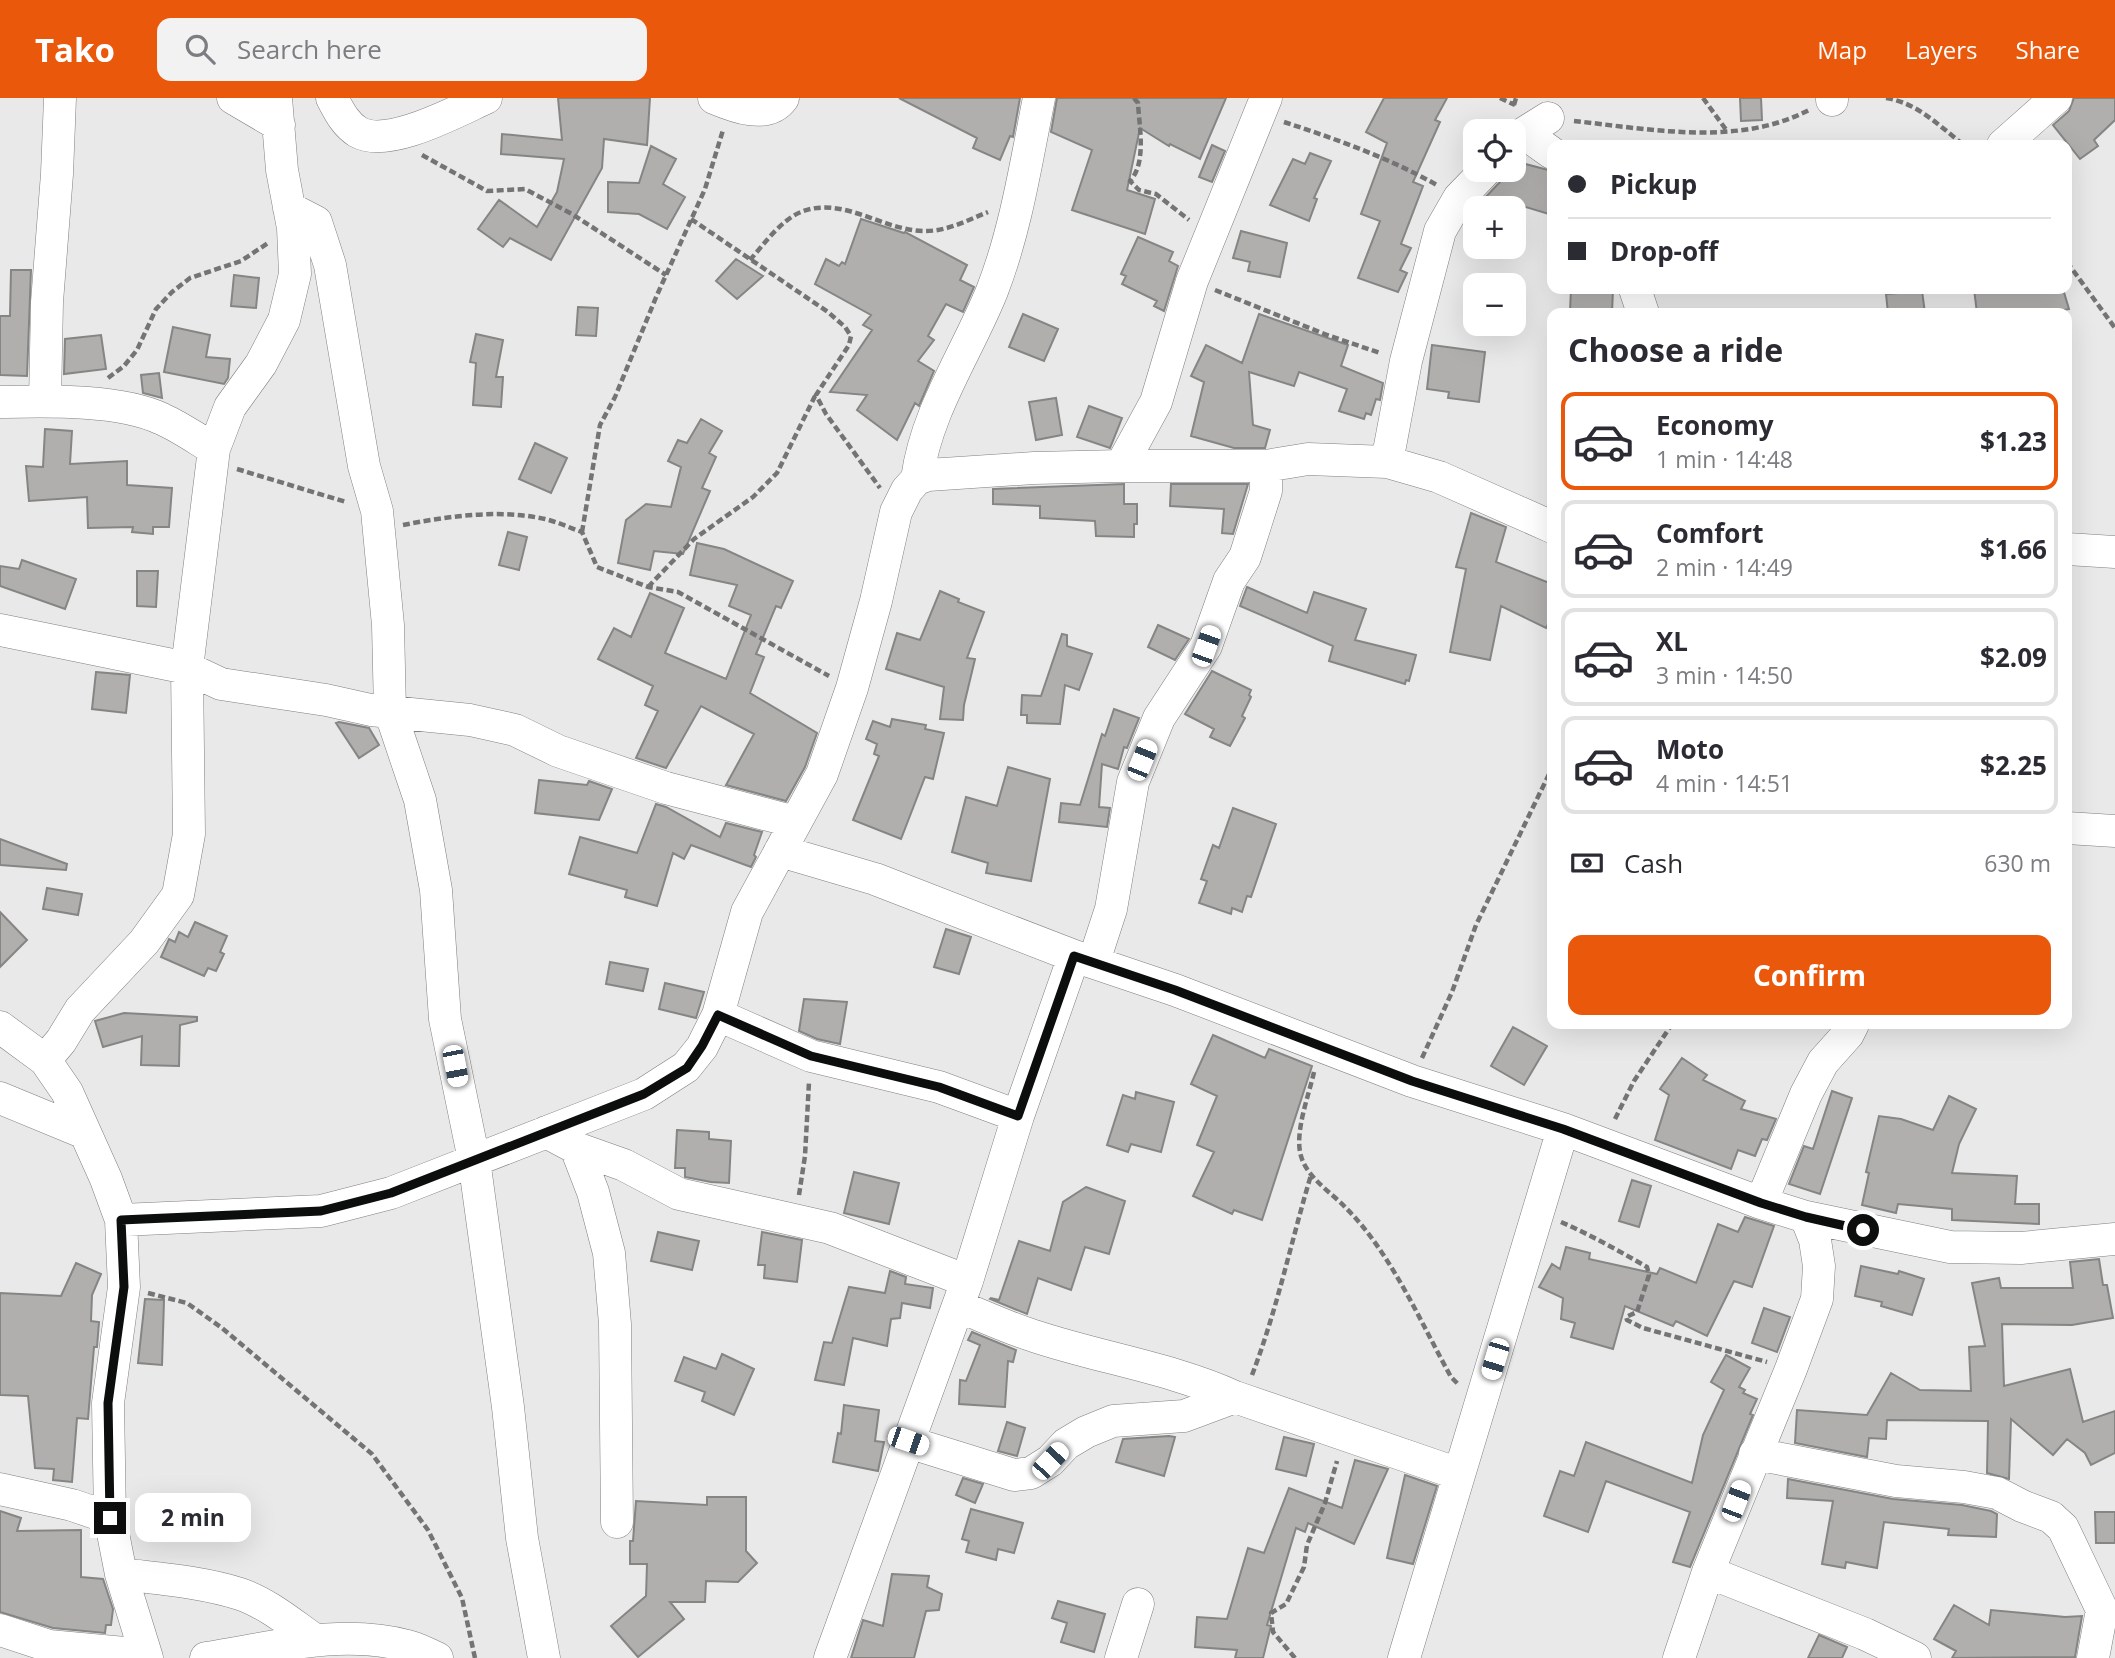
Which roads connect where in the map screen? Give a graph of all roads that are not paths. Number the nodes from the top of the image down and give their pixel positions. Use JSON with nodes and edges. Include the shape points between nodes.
{"nodes":[{"id":1,"x":60,"y":98,"type":"edge"},
{"id":2,"x":233,"y":98,"type":"edge"},
{"id":3,"x":332,"y":98,"type":"edge"},
{"id":4,"x":486,"y":98,"type":"edge"},
{"id":5,"x":783,"y":98,"type":"edge"},
{"id":6,"x":1039,"y":98,"type":"edge"},
{"id":7,"x":2056,"y":98,"type":"edge"},
{"id":8,"x":723,"y":102,"type":"edge"},
{"id":9,"x":1263,"y":106,"type":"edge"},
{"id":10,"x":277,"y":112,"type":"edge"},
{"id":11,"x":1526,"y":126,"type":"edge"},
{"id":12,"x":2009,"y":140,"type":"edge"},
{"id":13,"x":1547,"y":148,"type":"edge"},
{"id":14,"x":1474,"y":182,"type":"edge"},
{"id":15,"x":291,"y":218,"type":"junction"},
{"id":16,"x":45,"y":401,"type":"junction"},
{"id":17,"x":0,"y":402,"type":"edge"},
{"id":18,"x":213,"y":456,"type":"junction"},
{"id":19,"x":1387,"y":462,"type":"junction"},
{"id":20,"x":1121,"y":466,"type":"junction"},
{"id":21,"x":1266,"y":466,"type":"junction"},
{"id":22,"x":916,"y":479,"type":"junction"},
{"id":23,"x":1547,"y":525,"type":"edge"},
{"id":24,"x":2072,"y":549,"type":"edge"},
{"id":25,"x":2115,"y":552,"type":"edge"},
{"id":26,"x":0,"y":630,"type":"edge"},
{"id":27,"x":187,"y":668,"type":"junction"},
{"id":28,"x":390,"y":711,"type":"junction"},
{"id":29,"x":795,"y":822,"type":"junction"},
{"id":30,"x":2072,"y":828,"type":"edge"},
{"id":31,"x":2115,"y":831,"type":"edge"},
{"id":32,"x":780,"y":851,"type":"junction"},
{"id":33,"x":1084,"y":958,"type":"junction"},
{"id":34,"x":718,"y":1015,"type":"junction"},
{"id":35,"x":0,"y":1027,"type":"edge"},
{"id":36,"x":1850,"y":1029,"type":"edge"},
{"id":37,"x":45,"y":1060,"type":"junction"},
{"id":38,"x":0,"y":1098,"type":"edge"},
{"id":39,"x":1018,"y":1116,"type":"junction"},
{"id":40,"x":1563,"y":1129,"type":"junction"},
{"id":41,"x":546,"y":1132,"type":"junction"},
{"id":42,"x":85,"y":1133,"type":"junction"},
{"id":43,"x":576,"y":1148,"type":"junction"},
{"id":44,"x":474,"y":1160,"type":"junction"},
{"id":45,"x":1761,"y":1203,"type":"junction"},
{"id":46,"x":1806,"y":1217,"type":"junction"},
{"id":47,"x":121,"y":1220,"type":"junction"},
{"id":48,"x":2115,"y":1239,"type":"edge"},
{"id":49,"x":963,"y":1293,"type":"junction"},
{"id":50,"x":1238,"y":1397,"type":"junction"},
{"id":51,"x":908,"y":1441,"type":"junction"},
{"id":52,"x":1755,"y":1454,"type":"junction"},
{"id":53,"x":1459,"y":1474,"type":"junction"},
{"id":54,"x":0,"y":1489,"type":"edge"},
{"id":55,"x":110,"y":1518,"type":"junction"},
{"id":56,"x":617,"y":1522,"type":"dead end"},
{"id":57,"x":1708,"y":1572,"type":"junction"},
{"id":58,"x":121,"y":1574,"type":"junction"},
{"id":59,"x":1138,"y":1604,"type":"dead end"},
{"id":60,"x":0,"y":1630,"type":"edge"},
{"id":61,"x":315,"y":1640,"type":"junction"},
{"id":62,"x":1861,"y":1646,"type":"edge"},
{"id":63,"x":146,"y":1656,"type":"edge"},
{"id":64,"x":206,"y":1658,"type":"edge"},
{"id":65,"x":437,"y":1658,"type":"edge"},
{"id":66,"x":544,"y":1658,"type":"edge"},
{"id":67,"x":830,"y":1658,"type":"edge"},
{"id":68,"x":1121,"y":1658,"type":"edge"},
{"id":69,"x":1404,"y":1658,"type":"edge"},
{"id":70,"x":1679,"y":1658,"type":"edge"},
{"id":71,"x":1915,"y":1658,"type":"edge"},
{"id":72,"x":2093,"y":1658,"type":"edge"}],
"edges":[{"from":1,"to":16,"type":"street"},
{"from":2,"to":10,"type":"street"},
{"from":3,"to":4,"type":"street","via":[[342,117],[359,133],[384,136],[409,131]]},
{"from":5,"to":8,"type":"street","via":[[763,109],[749,110]]},
{"from":6,"to":22,"type":"street","via":[[1019,203],[993,288],[929,426]]},
{"from":7,"to":12,"type":"street"},
{"from":9,"to":20,"type":"street","via":[[1192,281],[1156,402]]},
{"from":10,"to":15,"type":"street"},
{"from":11,"to":13,"type":"street"},
{"from":14,"to":19,"type":"street","via":[[1440,231],[1406,361]]},
{"from":15,"to":18,"type":"street","via":[[295,274],[284,320],[261,364],[230,407]]},
{"from":15,"to":28,"type":"street","via":[[316,222],[330,265],[364,466],[378,520]]},
{"from":16,"to":17,"type":"street"},
{"from":16,"to":18,"type":"street","via":[[128,408],[161,418]]},
{"from":18,"to":27,"type":"street"},
{"from":19,"to":21,"type":"street","via":[[1308,459]]},
{"from":19,"to":23,"type":"street","via":[[1439,477]]},
{"from":20,"to":21,"type":"street"},
{"from":20,"to":22,"type":"street","via":[[962,472]]},
{"from":21,"to":33,"type":"street","via":[[1266,491],[1245,556],[1229,581],[1206,646],[1159,718],[1133,782],[1102,943]]},
{"from":22,"to":29,"type":"street","via":[[896,512],[852,688],[822,774]]},
{"from":24,"to":25,"type":"street"},
{"from":26,"to":27,"type":"street"},
{"from":27,"to":28,"type":"street","via":[[221,684]]},
{"from":27,"to":37,"type":"street","via":[[189,834],[178,895],[144,943],[80,1010]]},
{"from":28,"to":29,"type":"street","via":[[515,730],[558,751],[666,788]]},
{"from":28,"to":44,"type":"street","via":[[420,800],[436,890],[445,1019]]},
{"from":29,"to":32,"type":"street"},
{"from":30,"to":31,"type":"street"},
{"from":32,"to":33,"type":"street","via":[[875,879]]},
{"from":32,"to":34,"type":"street","via":[[747,912]]},
{"from":33,"to":39,"type":"street"},
{"from":33,"to":40,"type":"street","via":[[1412,1081]]},
{"from":34,"to":39,"type":"street","via":[[811,1056],[939,1087]]},
{"from":34,"to":41,"type":"street","via":[[687,1068],[644,1094]]},
{"from":35,"to":37,"type":"street"},
{"from":36,"to":45,"type":"street","via":[[1822,1062]]},
{"from":37,"to":42,"type":"street"},
{"from":38,"to":42,"type":"street"},
{"from":39,"to":49,"type":"street"},
{"from":40,"to":45,"type":"street"},
{"from":40,"to":53,"type":"street"},
{"from":41,"to":43,"type":"street"},
{"from":41,"to":44,"type":"street"},
{"from":42,"to":47,"type":"street"},
{"from":43,"to":49,"type":"street","via":[[624,1165],[679,1194],[830,1228]]},
{"from":43,"to":56,"type":"street","via":[[609,1253],[615,1324]]},
{"from":44,"to":47,"type":"street","via":[[391,1193],[321,1211]]},
{"from":44,"to":66,"type":"street","via":[[522,1538]]},
{"from":45,"to":46,"type":"street"},
{"from":46,"to":48,"type":"street","via":[[1950,1247],[2021,1248]]},
{"from":46,"to":52,"type":"street","via":[[1819,1266],[1817,1298]]},
{"from":47,"to":55,"type":"street","via":[[124,1287],[108,1403]]},
{"from":49,"to":50,"type":"street","via":[[1034,1336]]},
{"from":49,"to":51,"type":"street"},
{"from":50,"to":51,"type":"street","via":[[1184,1416],[1104,1425],[1066,1444],[1031,1474],[995,1470]]},
{"from":50,"to":53,"type":"street"},
{"from":51,"to":67,"type":"street"},
{"from":52,"to":57,"type":"street"},
{"from":52,"to":72,"type":"street","via":[[1896,1481],[1997,1493],[2051,1517],[2063,1528],[2102,1610]]},
{"from":53,"to":69,"type":"street"},
{"from":54,"to":55,"type":"street"},
{"from":55,"to":58,"type":"street"},
{"from":57,"to":62,"type":"street"},
{"from":57,"to":70,"type":"street"},
{"from":58,"to":61,"type":"street","via":[[242,1594]]},
{"from":58,"to":63,"type":"street"},
{"from":59,"to":68,"type":"street"},
{"from":60,"to":63,"type":"street","via":[[49,1646]]},
{"from":61,"to":64,"type":"street"},
{"from":61,"to":65,"type":"street","via":[[382,1642]]},
{"from":62,"to":71,"type":"street"}]}
